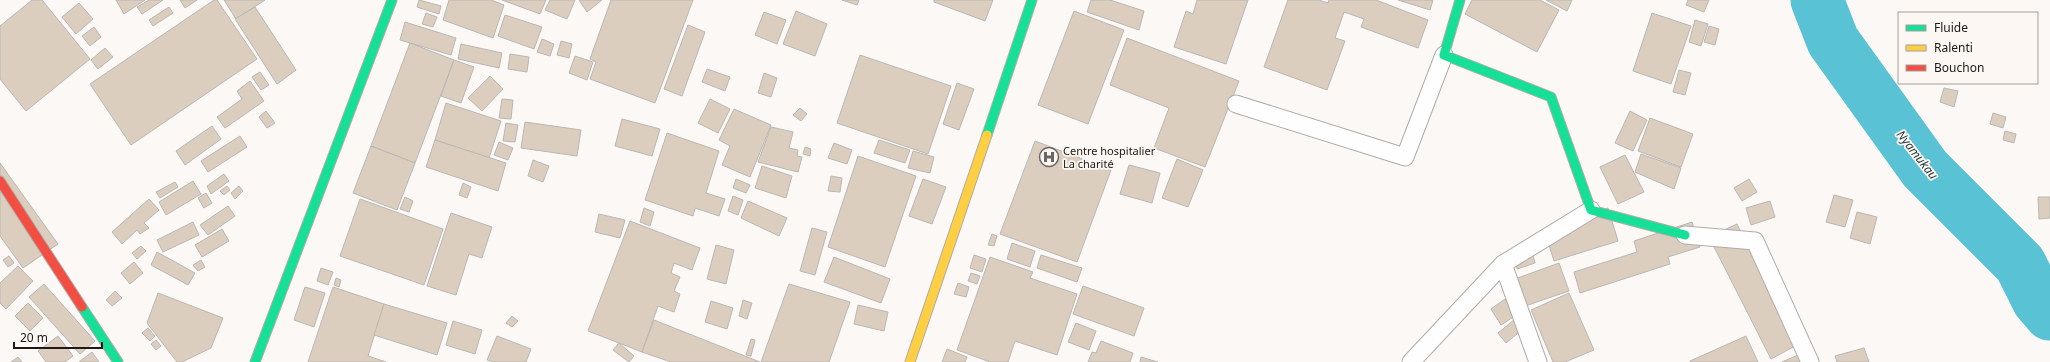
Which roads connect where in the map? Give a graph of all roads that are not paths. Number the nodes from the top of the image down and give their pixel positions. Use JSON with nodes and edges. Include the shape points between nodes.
{"nodes":[{"id":1,"x":392,"y":0,"type":"edge"},
{"id":2,"x":1032,"y":0,"type":"edge"},
{"id":3,"x":1460,"y":0,"type":"edge"},
{"id":4,"x":1444,"y":55,"type":"junction"},
{"id":5,"x":1236,"y":104,"type":"dead end"},
{"id":6,"x":0,"y":181,"type":"edge"},
{"id":7,"x":1591,"y":210,"type":"junction"},
{"id":8,"x":1685,"y":235,"type":"joint"},
{"id":9,"x":1503,"y":264,"type":"junction"},
{"id":10,"x":118,"y":362,"type":"edge"},
{"id":11,"x":255,"y":362,"type":"edge"},
{"id":12,"x":910,"y":362,"type":"edge"},
{"id":13,"x":1411,"y":362,"type":"edge"},
{"id":14,"x":1538,"y":362,"type":"edge"},
{"id":15,"x":1810,"y":362,"type":"edge"}],
"edges":[{"from":1,"to":11,"type":"street"},
{"from":2,"to":12,"type":"street"},
{"from":3,"to":4,"type":"street"},
{"from":4,"to":5,"type":"lane","via":[[1405,156]]},
{"from":4,"to":7,"type":"street","via":[[1551,97]]},
{"from":6,"to":10,"type":"street"},
{"from":7,"to":8,"type":"street"},
{"from":7,"to":9,"type":"lane"},
{"from":8,"to":15,"type":"lane","via":[[1755,241]]},
{"from":9,"to":13,"type":"lane"},
{"from":9,"to":14,"type":"lane"}]}
